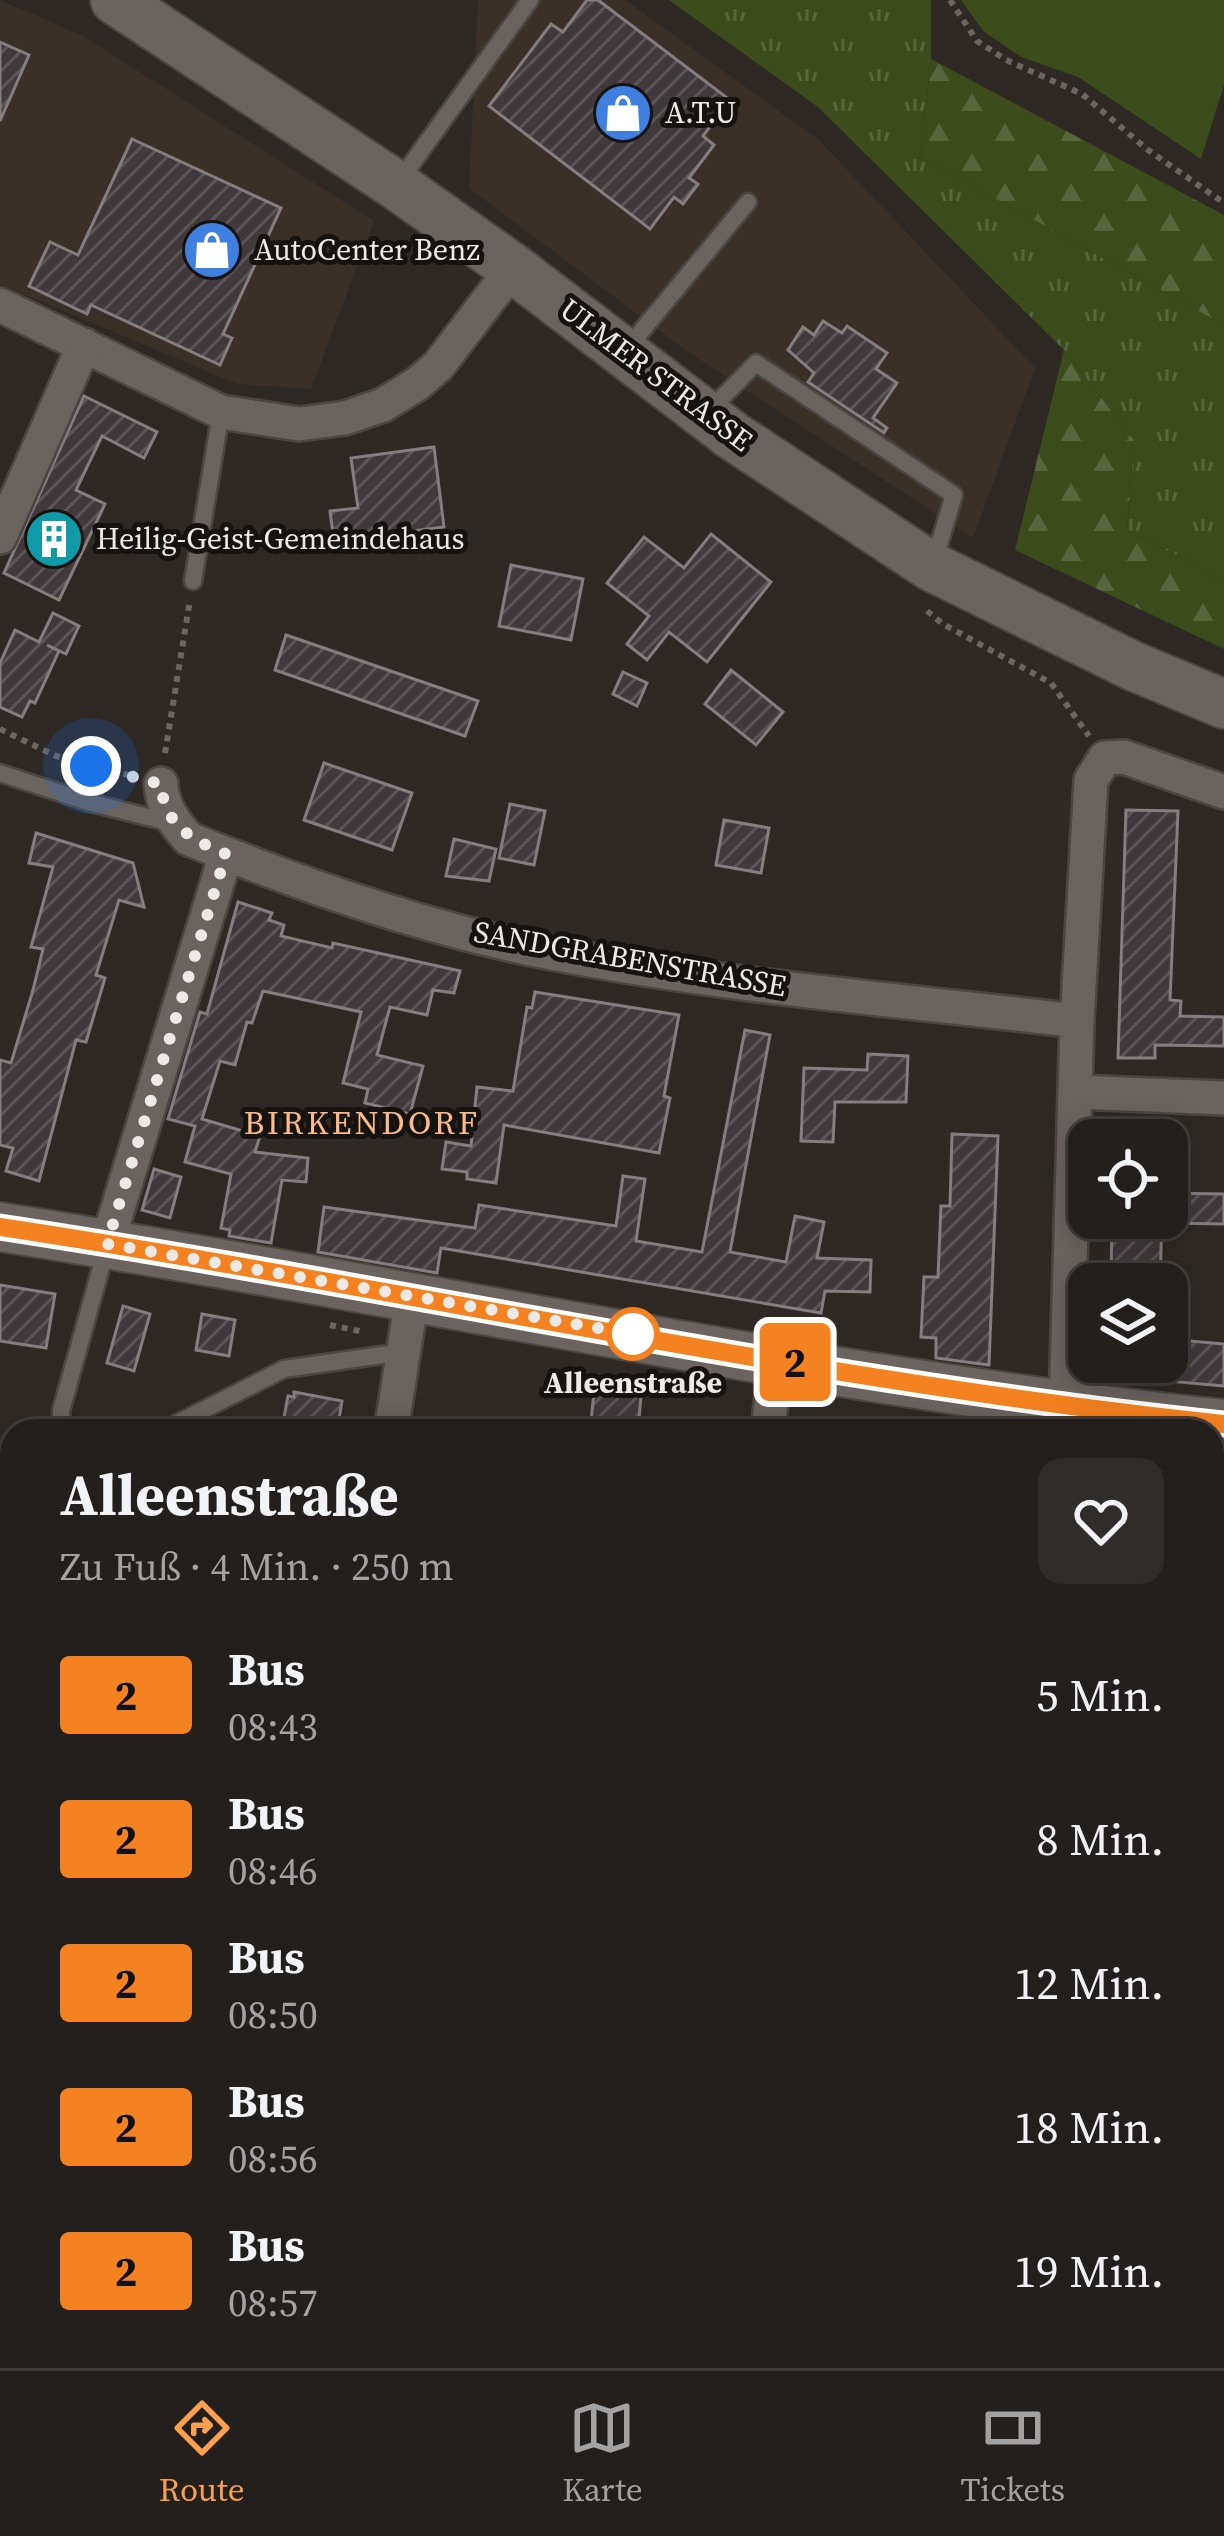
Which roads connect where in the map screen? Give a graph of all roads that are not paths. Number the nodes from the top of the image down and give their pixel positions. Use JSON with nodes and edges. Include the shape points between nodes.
{"nodes":[{"id":1,"x":115,"y":0,"type":"edge"},
{"id":2,"x":530,"y":0,"type":"edge"},
{"id":3,"x":396,"y":184,"type":"junction"},
{"id":4,"x":748,"y":202,"type":"dead end"},
{"id":5,"x":513,"y":268,"type":"junction"},
{"id":6,"x":0,"y":305,"type":"edge"},
{"id":7,"x":84,"y":345,"type":"junction"},
{"id":8,"x":625,"y":352,"type":"junction"},
{"id":9,"x":221,"y":412,"type":"junction"},
{"id":10,"x":706,"y":414,"type":"junction"},
{"id":11,"x":0,"y":537,"type":"edge"},
{"id":12,"x":932,"y":567,"type":"junction"},
{"id":13,"x":194,"y":581,"type":"road end"},
{"id":14,"x":1224,"y":704,"type":"edge"},
{"id":15,"x":0,"y":773,"type":"edge"},
{"id":16,"x":161,"y":784,"type":"road end"},
{"id":17,"x":1224,"y":792,"type":"edge"},
{"id":18,"x":175,"y":823,"type":"junction"},
{"id":19,"x":226,"y":854,"type":"junction"},
{"id":20,"x":1077,"y":1021,"type":"junction"},
{"id":21,"x":1076,"y":1092,"type":"junction"},
{"id":22,"x":1224,"y":1098,"type":"edge"},
{"id":23,"x":0,"y":1227,"type":"edge"},
{"id":24,"x":107,"y":1244,"type":"junction"},
{"id":25,"x":412,"y":1298,"type":"junction"},
{"id":26,"x":403,"y":1352,"type":"junction"},
{"id":27,"x":776,"y":1358,"type":"junction"},
{"id":28,"x":1066,"y":1405,"type":"junction"},
{"id":29,"x":61,"y":1419,"type":"edge"},
{"id":30,"x":186,"y":1419,"type":"edge"},
{"id":31,"x":393,"y":1419,"type":"edge"},
{"id":32,"x":769,"y":1419,"type":"edge"},
{"id":33,"x":1182,"y":1419,"type":"edge"}],
"edges":[{"from":1,"to":3,"type":"main road","name":"ULMER STRASSE"},
{"from":2,"to":3,"type":"lane"},
{"from":3,"to":5,"type":"main road","name":"ULMER STRASSE"},
{"from":4,"to":8,"type":"lane"},
{"from":5,"to":8,"type":"main road","name":"ULMER STRASSE"},
{"from":5,"to":9,"type":"street","via":[[439,366],[383,405],[298,424]]},
{"from":6,"to":7,"type":"street"},
{"from":7,"to":9,"type":"street"},
{"from":7,"to":11,"type":"street"},
{"from":8,"to":10,"type":"main road","name":"ULMER STRASSE"},
{"from":9,"to":13,"type":"lane"},
{"from":10,"to":12,"type":"main road","name":"ULMER STRASSE"},
{"from":10,"to":12,"type":"lane","via":[[756,363],[934,482],[953,495]]},
{"from":12,"to":14,"type":"main road","name":"ULMER STRASSE"},
{"from":15,"to":18,"type":"lane"},
{"from":16,"to":18,"type":"street"},
{"from":17,"to":20,"type":"street","via":[[1124,757],[1105,758],[1091,780]]},
{"from":18,"to":19,"type":"street","name":"SANDGRABENSTRASSE","via":[[189,839]]},
{"from":19,"to":20,"type":"street","name":"SANDGRABENSTRASSE","via":[[523,947],[686,975]]},
{"from":19,"to":24,"type":"street"},
{"from":20,"to":21,"type":"street"},
{"from":21,"to":22,"type":"street"},
{"from":21,"to":28,"type":"street"},
{"from":23,"to":24,"type":"main road"},
{"from":24,"to":25,"type":"main road"},
{"from":24,"to":29,"type":"lane"},
{"from":25,"to":26,"type":"street"},
{"from":25,"to":27,"type":"main road"},
{"from":26,"to":30,"type":"lane","via":[[284,1370]]},
{"from":26,"to":31,"type":"street"},
{"from":27,"to":28,"type":"main road"},
{"from":27,"to":32,"type":"street"},
{"from":28,"to":33,"type":"main road"}]}
